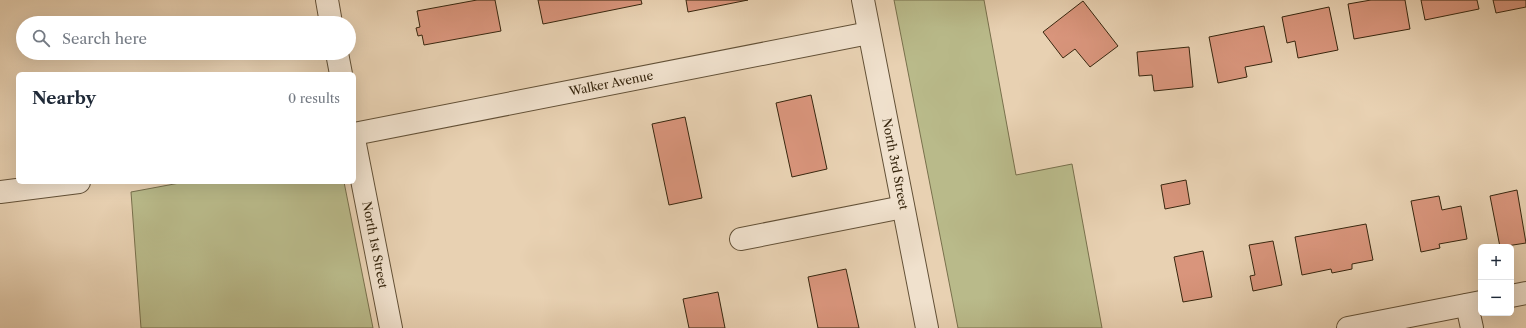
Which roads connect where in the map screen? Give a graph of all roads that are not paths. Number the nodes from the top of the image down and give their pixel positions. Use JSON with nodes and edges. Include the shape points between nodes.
{"nodes":[{"id":1,"x":327,"y":0,"type":"edge"},
{"id":2,"x":862,"y":0,"type":"edge"},
{"id":3,"x":330,"y":16,"type":"edge"},
{"id":4,"x":869,"y":33,"type":"junction"},
{"id":5,"x":338,"y":60,"type":"edge"},
{"id":6,"x":341,"y":72,"type":"edge"},
{"id":7,"x":356,"y":134,"type":"edge"},
{"id":8,"x":356,"y":149,"type":"edge"},
{"id":9,"x":55,"y":184,"type":"edge"},
{"id":10,"x":0,"y":192,"type":"edge"},
{"id":11,"x":903,"y":207,"type":"junction"},
{"id":12,"x":741,"y":239,"type":"dead end"},
{"id":13,"x":1526,"y":293,"type":"edge"},
{"id":14,"x":1514,"y":295,"type":"edge"},
{"id":15,"x":1474,"y":303,"type":"edge"},
{"id":16,"x":391,"y":328,"type":"edge"},
{"id":17,"x":927,"y":328,"type":"edge"},
{"id":18,"x":1348,"y":328,"type":"edge"},
{"id":19,"x":1472,"y":328,"type":"edge"}],
"edges":[{"from":1,"to":3,"type":"street"},
{"from":2,"to":4,"type":"street","name":"North 3rd Street"},
{"from":4,"to":7,"type":"street","name":"Walker Avenue"},
{"from":4,"to":11,"type":"street","name":"North 3rd Street"},
{"from":5,"to":6,"type":"street"},
{"from":8,"to":16,"type":"street","name":"North 1st Street"},
{"from":9,"to":10,"type":"street"},
{"from":11,"to":12,"type":"street"},
{"from":11,"to":17,"type":"street","name":"North 3rd Street"},
{"from":13,"to":14,"type":"street"},
{"from":15,"to":18,"type":"street"},
{"from":15,"to":19,"type":"street"}]}
